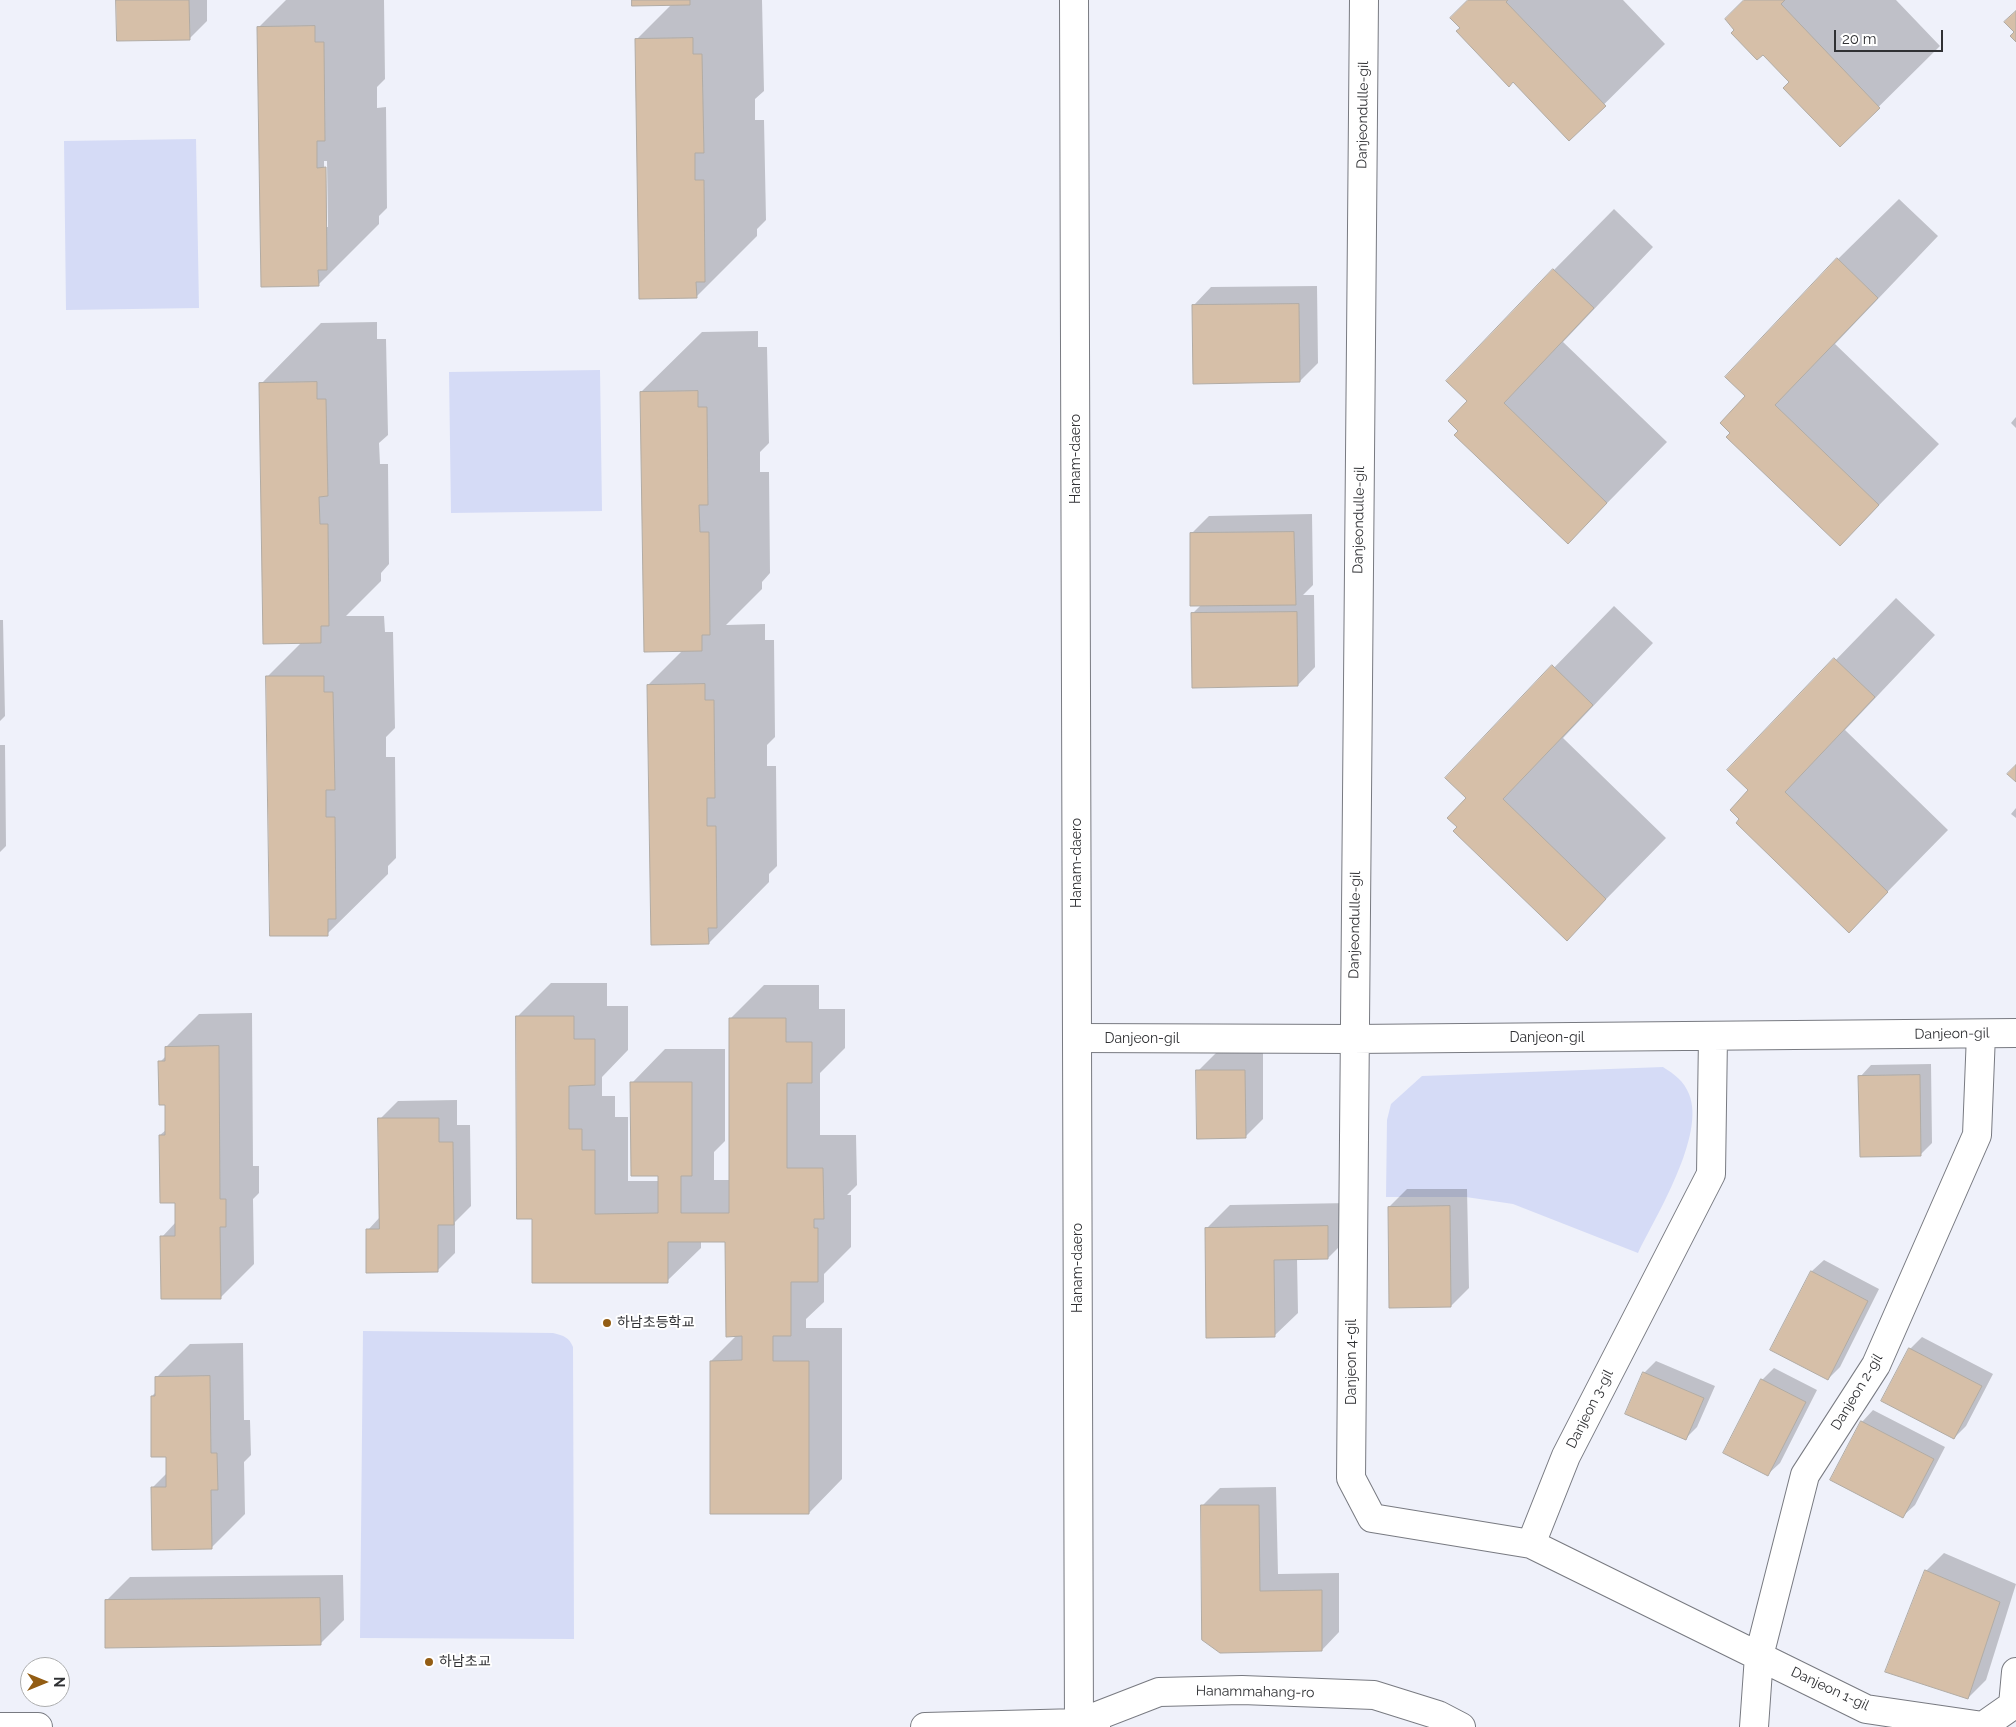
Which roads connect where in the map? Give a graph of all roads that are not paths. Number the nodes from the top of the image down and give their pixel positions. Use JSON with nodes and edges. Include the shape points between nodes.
{"nodes":[{"id":1,"x":1074,"y":0,"type":"edge"},
{"id":2,"x":1364,"y":0,"type":"edge"},
{"id":3,"x":2016,"y":1033,"type":"edge"},
{"id":4,"x":1982,"y":1034,"type":"junction"},
{"id":5,"x":1713,"y":1036,"type":"junction"},
{"id":6,"x":1078,"y":1038,"type":"junction"},
{"id":7,"x":1353,"y":1039,"type":"junction"},
{"id":8,"x":1531,"y":1544,"type":"junction"},
{"id":9,"x":1759,"y":1656,"type":"junction"},
{"id":10,"x":2016,"y":1672,"type":"edge"},
{"id":11,"x":1079,"y":1725,"type":"edge"},
{"id":12,"x":0,"y":1727,"type":"edge"},
{"id":13,"x":38,"y":1727,"type":"edge"},
{"id":14,"x":925,"y":1727,"type":"edge"},
{"id":15,"x":1108,"y":1727,"type":"edge"},
{"id":16,"x":1461,"y":1727,"type":"edge"},
{"id":17,"x":1754,"y":1727,"type":"edge"}],
"edges":[{"from":1,"to":6,"type":"street","name":"Hanam-daero"},
{"from":2,"to":7,"type":"street","name":"Danjeondulle-gil"},
{"from":3,"to":4,"type":"street","name":"Danjeon-gil"},
{"from":4,"to":5,"type":"street","name":"Danjeon-gil"},
{"from":4,"to":9,"type":"street","name":"Danjeon 2-gil","via":[[1977,1134],[1876,1365],[1805,1474]]},
{"from":5,"to":7,"type":"street","name":"Danjeon-gil"},
{"from":5,"to":8,"type":"street","name":"Danjeon 3-gil","via":[[1711,1174],[1566,1456]]},
{"from":6,"to":7,"type":"street","name":"Danjeon-gil"},
{"from":6,"to":11,"type":"street","name":"Hanam-daero"},
{"from":7,"to":8,"type":"street","name":"Danjeon 4-gil","via":[[1351,1478],[1372,1518]]},
{"from":8,"to":9,"type":"street"},
{"from":9,"to":10,"type":"street","name":"Danjeon 1-gil","via":[[1866,1709],[1983,1726],[2013,1706]]},
{"from":9,"to":17,"type":"street","name":"Danjeon 2-gil"},
{"from":11,"to":14,"type":"street"},
{"from":11,"to":15,"type":"street"},
{"from":11,"to":16,"type":"street","name":"Hanammahang-ro","via":[[1159,1692],[1242,1690],[1374,1695],[1438,1715]]},
{"from":12,"to":13,"type":"street"}]}
